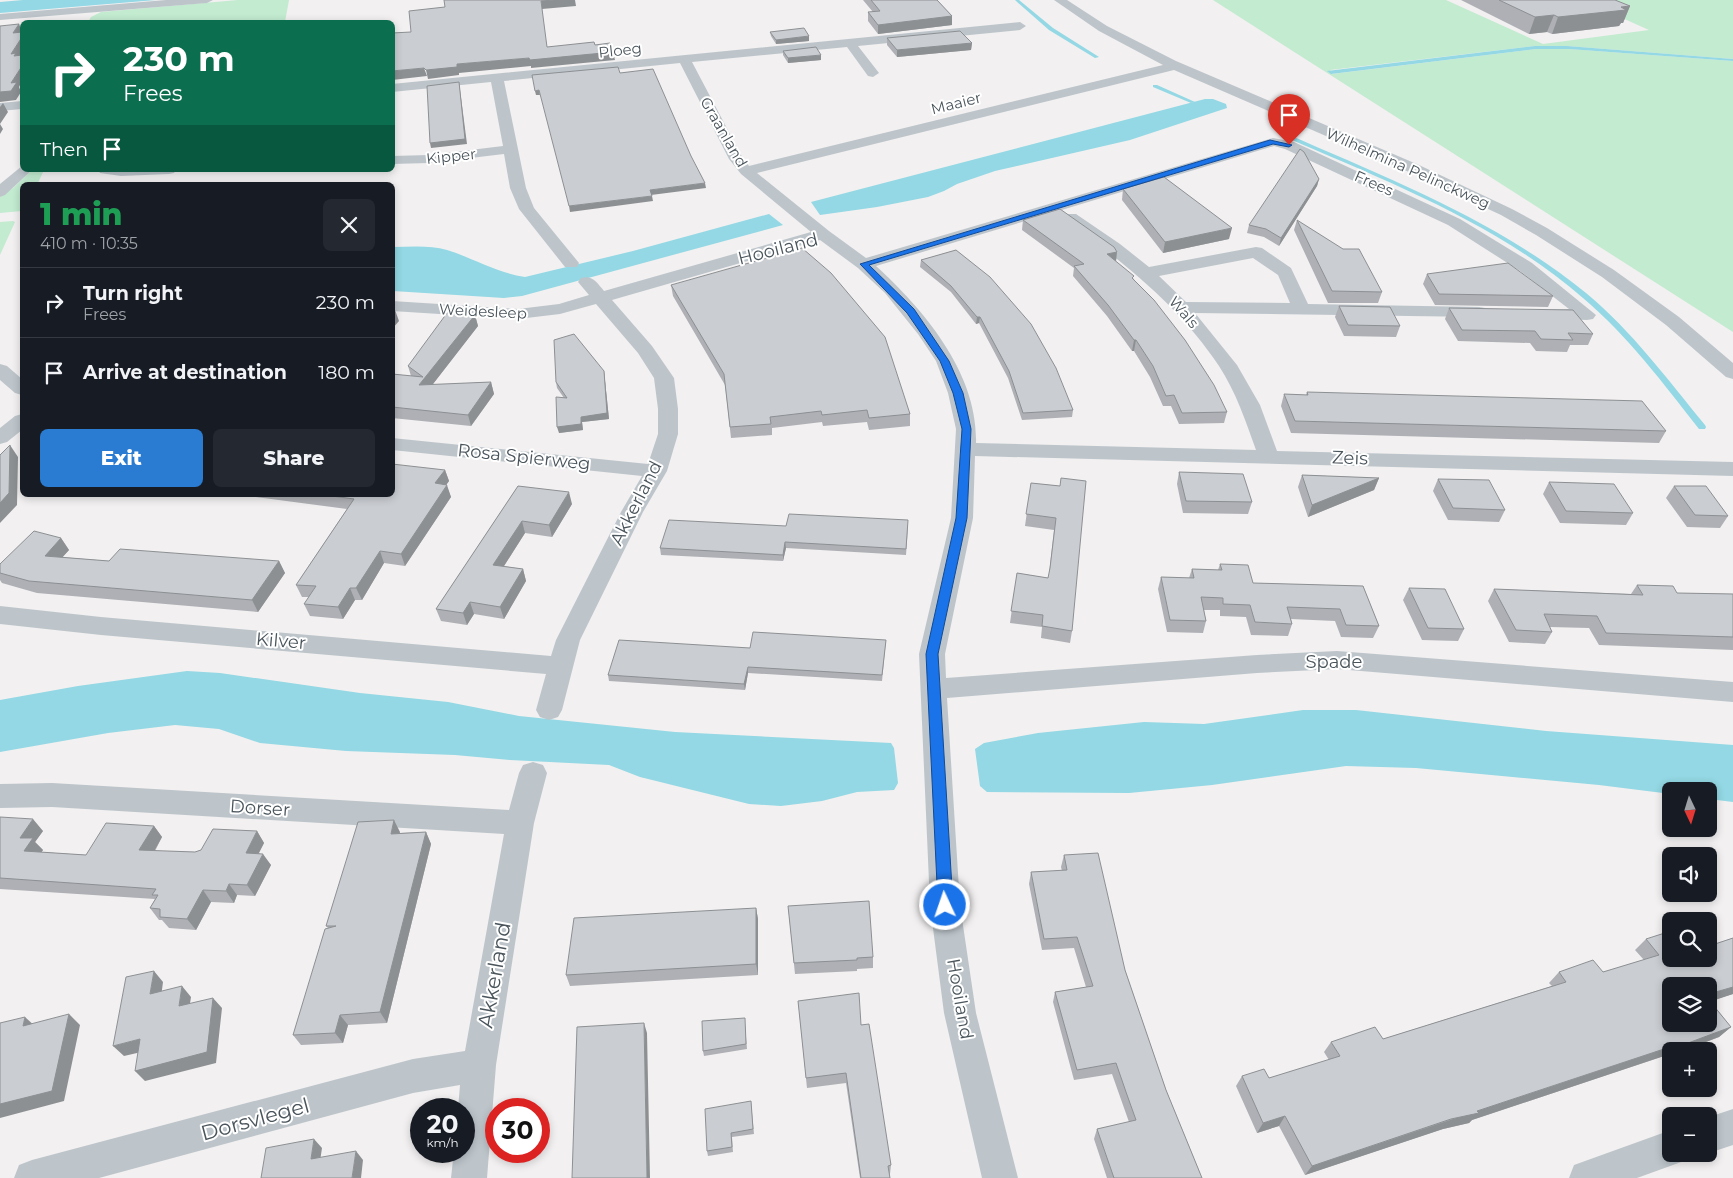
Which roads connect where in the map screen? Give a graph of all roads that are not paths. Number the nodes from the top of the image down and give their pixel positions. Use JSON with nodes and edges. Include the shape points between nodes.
{"nodes":[{"id":1,"x":208,"y":0,"type":"edge"},
{"id":2,"x":1060,"y":0,"type":"edge"},
{"id":3,"x":89,"y":10,"type":"junction"},
{"id":4,"x":0,"y":18,"type":"edge"},
{"id":5,"x":83,"y":20,"type":"edge"},
{"id":6,"x":1020,"y":26,"type":"dead end"},
{"id":7,"x":850,"y":44,"type":"junction"},
{"id":8,"x":684,"y":59,"type":"junction"},
{"id":9,"x":1174,"y":66,"type":"junction"},
{"id":10,"x":873,"y":73,"type":"dead end"},
{"id":11,"x":497,"y":78,"type":"junction"},
{"id":12,"x":395,"y":88,"type":"edge"},
{"id":13,"x":20,"y":105,"type":"edge"},
{"id":14,"x":0,"y":107,"type":"edge"},
{"id":15,"x":510,"y":149,"type":"junction"},
{"id":16,"x":395,"y":160,"type":"edge"},
{"id":17,"x":746,"y":171,"type":"junction"},
{"id":18,"x":22,"y":172,"type":"edge"},
{"id":19,"x":0,"y":192,"type":"edge"},
{"id":20,"x":1054,"y":206,"type":"junction"},
{"id":21,"x":823,"y":234,"type":"junction"},
{"id":22,"x":571,"y":263,"type":"dead end"},
{"id":23,"x":864,"y":264,"type":"junction"},
{"id":24,"x":1146,"y":273,"type":"junction"},
{"id":25,"x":594,"y":290,"type":"junction"},
{"id":26,"x":395,"y":306,"type":"edge"},
{"id":27,"x":1181,"y":307,"type":"junction"},
{"id":28,"x":1301,"y":308,"type":"junction"},
{"id":29,"x":1498,"y":313,"type":"edge"},
{"id":30,"x":1528,"y":313,"type":"edge"},
{"id":31,"x":0,"y":370,"type":"edge"},
{"id":32,"x":1733,"y":373,"type":"edge"},
{"id":33,"x":20,"y":387,"type":"edge"},
{"id":34,"x":20,"y":422,"type":"edge"},
{"id":35,"x":0,"y":438,"type":"edge"},
{"id":36,"x":395,"y":444,"type":"edge"},
{"id":37,"x":967,"y":448,"type":"junction"},
{"id":38,"x":1270,"y":456,"type":"junction"},
{"id":39,"x":1733,"y":469,"type":"edge"},
{"id":40,"x":656,"y":471,"type":"junction"},
{"id":41,"x":0,"y":615,"type":"edge"},
{"id":42,"x":562,"y":666,"type":"junction"},
{"id":43,"x":934,"y":689,"type":"junction"},
{"id":44,"x":1733,"y":692,"type":"edge"},
{"id":45,"x":549,"y":710,"type":"dead end"},
{"id":46,"x":533,"y":773,"type":"dead end"},
{"id":47,"x":0,"y":796,"type":"edge"},
{"id":48,"x":520,"y":823,"type":"junction"},
{"id":49,"x":479,"y":1065,"type":"junction"},
{"id":50,"x":1733,"y":1126,"type":"edge"},
{"id":51,"x":1717,"y":1132,"type":"edge"},
{"id":52,"x":1662,"y":1151,"type":"edge"},
{"id":53,"x":32,"y":1178,"type":"edge"},
{"id":54,"x":469,"y":1178,"type":"edge"},
{"id":55,"x":1000,"y":1178,"type":"edge"},
{"id":56,"x":1587,"y":1178,"type":"edge"}],
"edges":[{"from":1,"to":3,"type":"street"},
{"from":2,"to":9,"type":"street","name":"Wilhelmina Pelinckweg","via":[[1124,41]]},
{"from":3,"to":4,"type":"street"},
{"from":3,"to":5,"type":"street"},
{"from":6,"to":7,"type":"street","name":"Ploeg"},
{"from":7,"to":8,"type":"street","name":"Ploeg"},
{"from":7,"to":10,"type":"street"},
{"from":8,"to":11,"type":"street","name":"Ploeg"},
{"from":8,"to":17,"type":"street","name":"Graanland","via":[[734,156]]},
{"from":9,"to":17,"type":"street","name":"Maaier"},
{"from":9,"to":32,"type":"street","name":"Wilhelmina Pelinckweg","via":[[1470,194],[1523,221],[1636,292],[1692,335]]},
{"from":11,"to":12,"type":"street","name":"Ploeg"},
{"from":11,"to":15,"type":"street"},
{"from":13,"to":14,"type":"street"},
{"from":15,"to":16,"type":"street","name":"Kipper"},
{"from":15,"to":22,"type":"street","via":[[518,188],[528,209]]},
{"from":17,"to":21,"type":"street","name":"Graanland"},
{"from":18,"to":19,"type":"street"},
{"from":20,"to":23,"type":"street","name":"Frees"},
{"from":20,"to":24,"type":"street","name":"Wals"},
{"from":20,"to":30,"type":"street","name":"Frees","via":[[1273,142],[1289,145],[1454,222],[1526,267],[1587,315]]},
{"from":21,"to":23,"type":"street","name":"Hooiland"},
{"from":21,"to":25,"type":"street","name":"Hooiland"},
{"from":23,"to":37,"type":"street","name":"Hooiland","via":[[910,311],[945,361],[958,393]]},
{"from":24,"to":27,"type":"street","name":"Wals"},
{"from":24,"to":28,"type":"street","via":[[1256,252],[1285,272]]},
{"from":25,"to":26,"type":"street","name":"Weidesleep","via":[[560,309],[535,314]]},
{"from":25,"to":40,"type":"street","name":"Akkerland","via":[[645,350],[664,378],[668,434]]},
{"from":27,"to":28,"type":"street"},
{"from":27,"to":38,"type":"street","name":"Wals","via":[[1228,364],[1250,405]]},
{"from":28,"to":29,"type":"street"},
{"from":31,"to":33,"type":"street"},
{"from":34,"to":35,"type":"street"},
{"from":36,"to":40,"type":"street","name":"Rosa Spierweg"},
{"from":37,"to":38,"type":"street","name":"Zeis"},
{"from":37,"to":43,"type":"street","name":"Hooiland","via":[[962,518],[932,654]]},
{"from":38,"to":39,"type":"street","name":"Zeis"},
{"from":40,"to":42,"type":"street","name":"Akkerland","via":[[568,640]]},
{"from":41,"to":42,"type":"street","name":"Kilver"},
{"from":42,"to":45,"type":"street","name":"Akkerland"},
{"from":43,"to":44,"type":"street","name":"Spade","via":[[1337,660]]},
{"from":43,"to":55,"type":"street","name":"Hooiland","via":[[945,905],[960,1013]]},
{"from":46,"to":48,"type":"street","name":"Akkerland"},
{"from":47,"to":48,"type":"street","name":"Dorser","via":[[52,795]]},
{"from":48,"to":49,"type":"street","name":"Akkerland"},
{"from":49,"to":53,"type":"street","name":"Dorsvlegel","via":[[413,1076]]},
{"from":49,"to":54,"type":"street","name":"Akkerland"},
{"from":50,"to":51,"type":"street"},
{"from":52,"to":56,"type":"street"}]}
